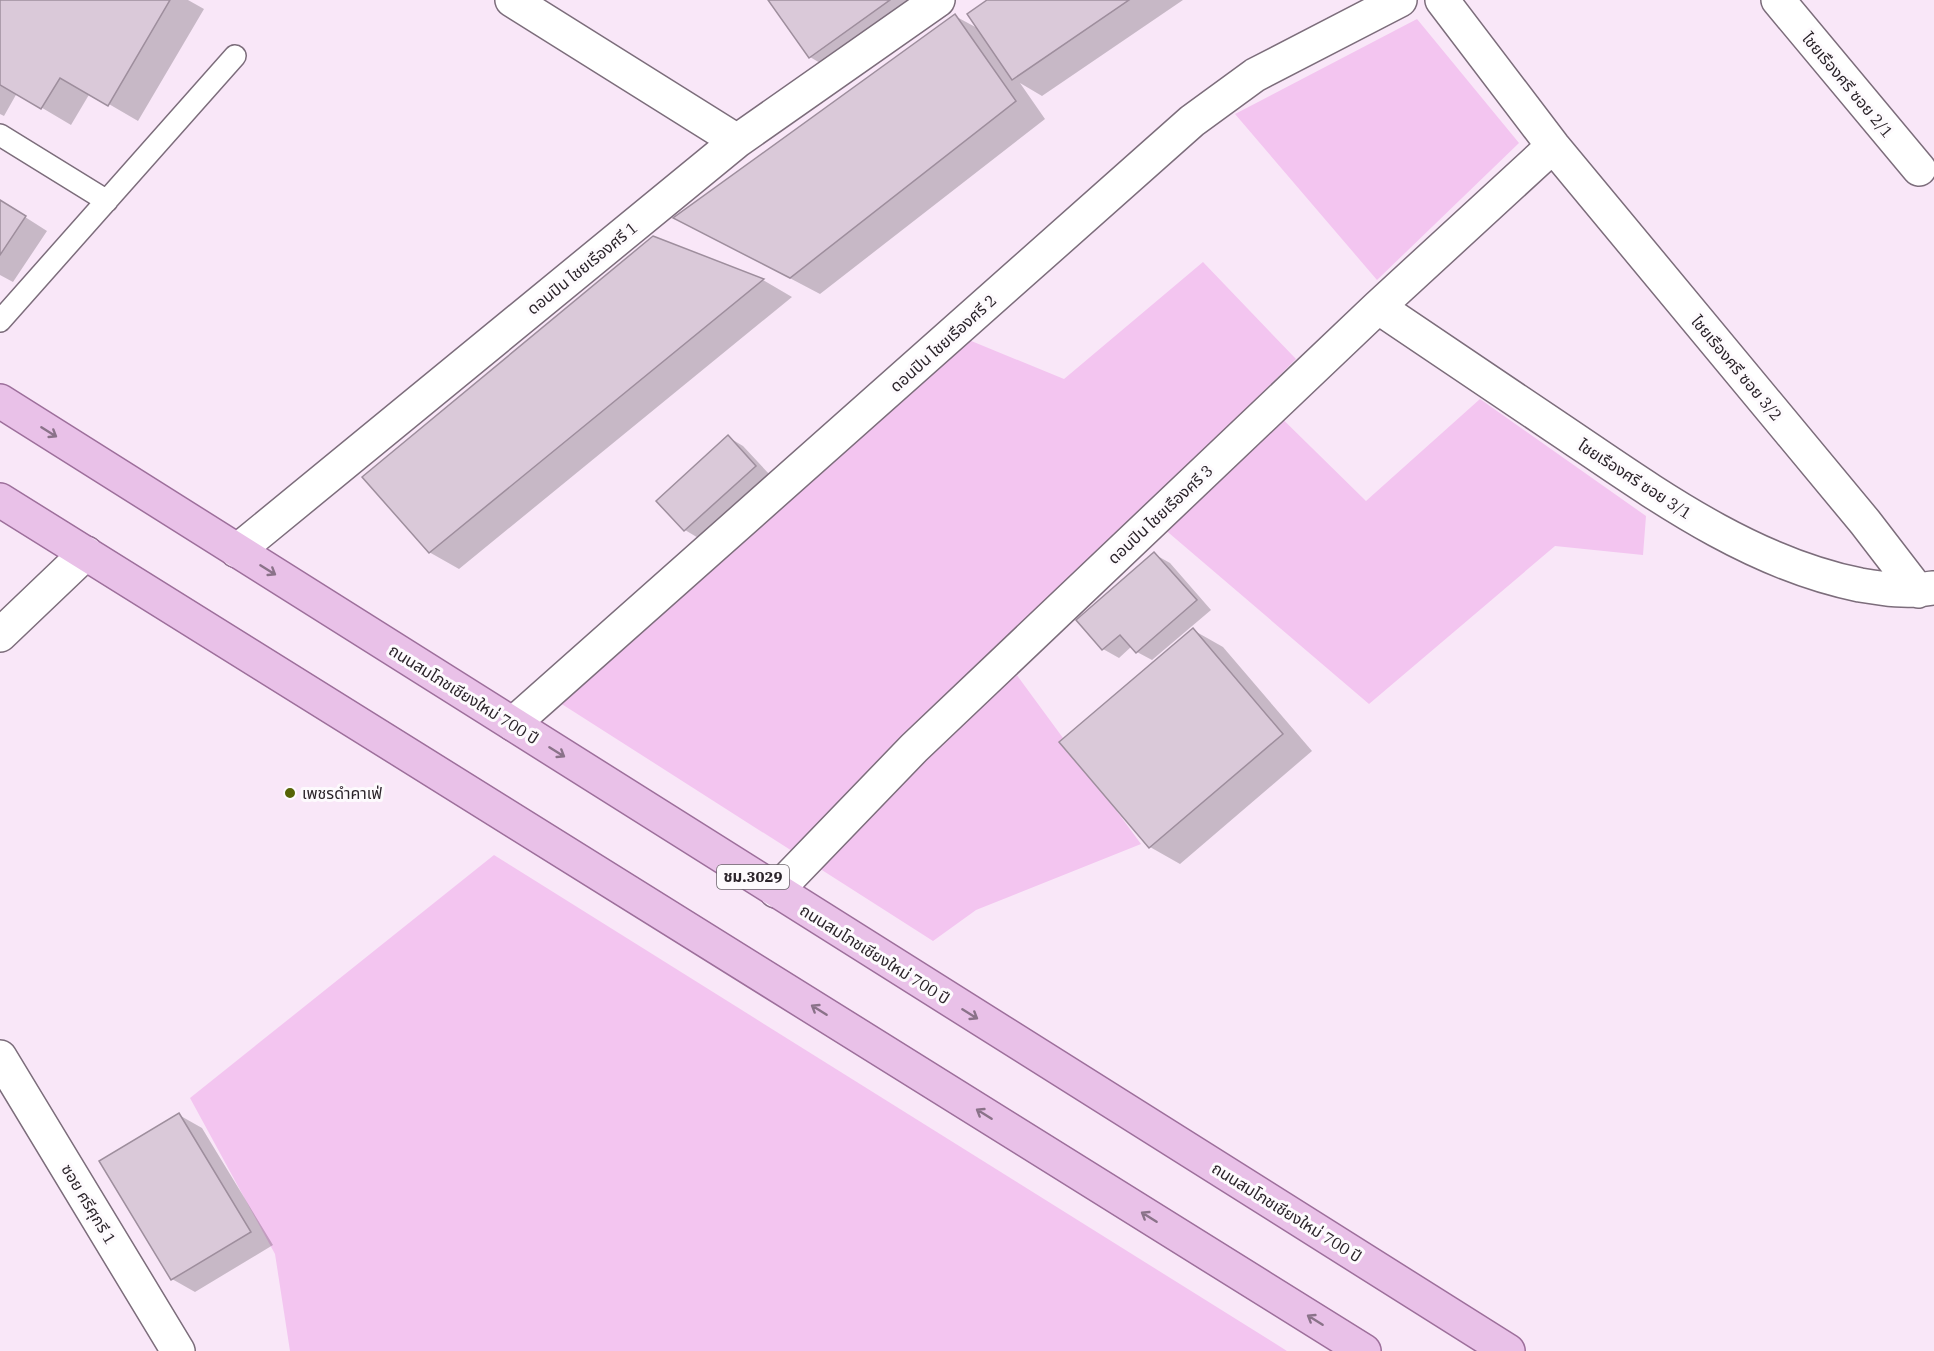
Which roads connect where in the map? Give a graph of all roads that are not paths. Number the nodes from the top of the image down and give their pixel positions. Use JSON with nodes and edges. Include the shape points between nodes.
{"nodes":[{"id":1,"x":512,"y":0,"type":"edge"},
{"id":2,"x":938,"y":0,"type":"edge"},
{"id":3,"x":1400,"y":0,"type":"edge"},
{"id":4,"x":1442,"y":0,"type":"edge"},
{"id":5,"x":1778,"y":0,"type":"edge"},
{"id":6,"x":235,"y":56,"type":"dead end"},
{"id":7,"x":0,"y":135,"type":"edge"},
{"id":8,"x":737,"y":141,"type":"junction"},
{"id":9,"x":1553,"y":146,"type":"junction"},
{"id":10,"x":1919,"y":170,"type":"dead end"},
{"id":11,"x":106,"y":201,"type":"junction"},
{"id":12,"x":1378,"y":307,"type":"junction"},
{"id":13,"x":0,"y":321,"type":"edge"},
{"id":14,"x":0,"y":401,"type":"edge"},
{"id":15,"x":0,"y":500,"type":"edge"},
{"id":16,"x":237,"y":551,"type":"junction"},
{"id":17,"x":86,"y":553,"type":"junction"},
{"id":18,"x":1926,"y":590,"type":"edge"},
{"id":19,"x":0,"y":635,"type":"edge"},
{"id":20,"x":513,"y":724,"type":"junction"},
{"id":21,"x":776,"y":891,"type":"junction"},
{"id":22,"x":0,"y":1057,"type":"edge"},
{"id":23,"x":178,"y":1351,"type":"edge"},
{"id":24,"x":1364,"y":1351,"type":"edge"},
{"id":25,"x":1508,"y":1351,"type":"edge"}],
"edges":[{"from":1,"to":8,"type":"street"},
{"from":2,"to":8,"type":"street","name":"ดอนปิน ไชยเรืองศรี 1"},
{"from":3,"to":20,"type":"street","name":"ดอนปิน ไชยเรืองศรี 2","via":[[1255,75],[1192,121]]},
{"from":4,"to":9,"type":"street","name":"ไชยเรืองศรี ซอย 3/2"},
{"from":5,"to":10,"type":"street","name":"ไชยเรืองศรี ซอย 2/1"},
{"from":6,"to":11,"type":"lane"},
{"from":7,"to":11,"type":"lane"},
{"from":8,"to":16,"type":"street","name":"ดอนปิน ไชยเรืองศรี 1"},
{"from":9,"to":12,"type":"street","name":"ดอนปิน ไชยเรืองศรี 3"},
{"from":9,"to":18,"type":"street","name":"ไชยเรืองศรี ซอย 3/2"},
{"from":11,"to":13,"type":"lane"},
{"from":12,"to":18,"type":"street","name":"ไชยเรืองศรี ซอย 3/1","via":[[1645,486],[1748,547],[1840,581],[1885,590]]},
{"from":12,"to":21,"type":"street","name":"ดอนปิน ไชยเรืองศรี 3","via":[[914,748]]},
{"from":14,"to":16,"type":"main road","name":"ถนนสมโภชเชียงใหม่ 700 ปี","number":"ชม.3029","one_way":true},
{"from":15,"to":17,"type":"main road"},
{"from":16,"to":20,"type":"main road","name":"ถนนสมโภชเชียงใหม่ 700 ปี","number":"ชม.3029","one_way":true},
{"from":17,"to":19,"type":"street"},
{"from":24,"to":17,"type":"main road","one_way":true},
{"from":20,"to":21,"type":"main road","name":"ถนนสมโภชเชียงใหม่ 700 ปี","number":"ชม.3029","one_way":true},
{"from":21,"to":25,"type":"main road","name":"ถนนสมโภชเชียงใหม่ 700 ปี","number":"ชม.3029","one_way":true},
{"from":22,"to":23,"type":"street","name":"ซอย ศรีศุกรี 1"}]}
